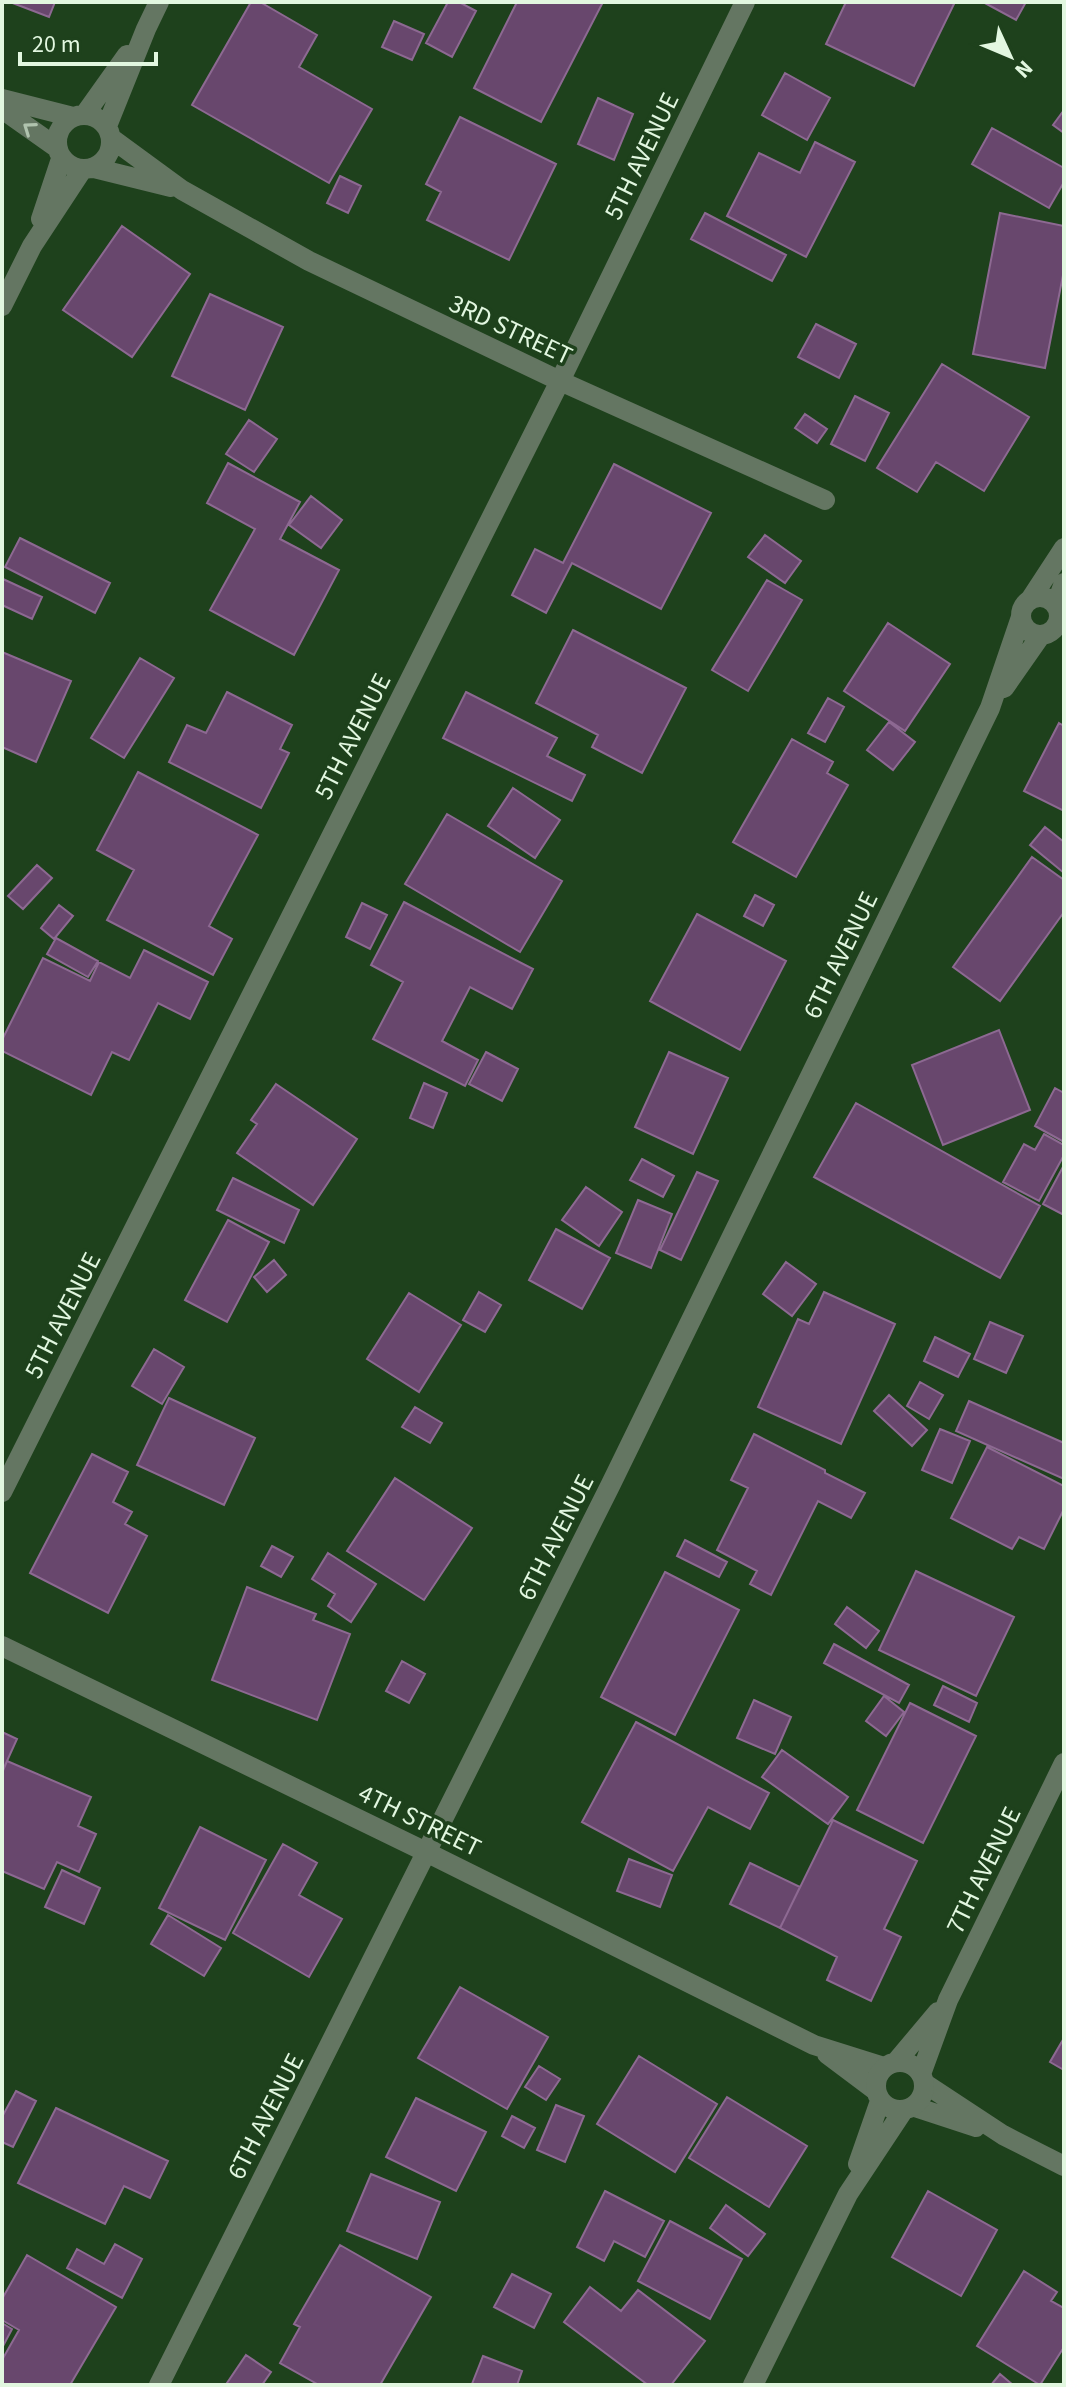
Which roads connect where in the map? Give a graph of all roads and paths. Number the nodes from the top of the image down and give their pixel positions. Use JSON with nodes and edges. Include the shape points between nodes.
{"nodes":[{"id":1,"x":159,"y":2,"type":"edge"},
{"id":2,"x":745,"y":2,"type":"edge"},
{"id":3,"x":146,"y":29,"type":"junction"},
{"id":4,"x":2,"y":99,"type":"edge"},
{"id":5,"x":2,"y":109,"type":"edge"},
{"id":6,"x":79,"y":116,"type":"junction"},
{"id":7,"x":109,"y":132,"type":"junction"},
{"id":8,"x":59,"y":153,"type":"junction"},
{"id":9,"x":88,"y":169,"type":"junction"},
{"id":10,"x":182,"y":190,"type":"junction"},
{"id":11,"x":32,"y":246,"type":"junction"},
{"id":12,"x":2,"y":306,"type":"edge"},
{"id":13,"x":560,"y":381,"type":"junction"},
{"id":14,"x":825,"y":500,"type":"dead end"},
{"id":15,"x":1064,"y":548,"type":"edge"},
{"id":16,"x":1064,"y":583,"type":"edge"},
{"id":17,"x":1025,"y":608,"type":"junction"},
{"id":18,"x":1056,"y":624,"type":"edge"},
{"id":19,"x":990,"y":708,"type":"junction"},
{"id":20,"x":2,"y":1492,"type":"edge"},
{"id":21,"x":2,"y":1646,"type":"edge"},
{"id":22,"x":1064,"y":1763,"type":"edge"},
{"id":23,"x":426,"y":1852,"type":"junction"},
{"id":24,"x":948,"y":2000,"type":"junction"},
{"id":25,"x":814,"y":2045,"type":"junction"},
{"id":26,"x":890,"y":2064,"type":"junction"},
{"id":27,"x":923,"y":2078,"type":"junction"},
{"id":28,"x":878,"y":2096,"type":"junction"},
{"id":29,"x":909,"y":2109,"type":"junction"},
{"id":30,"x":1003,"y":2135,"type":"junction"},
{"id":31,"x":1064,"y":2166,"type":"edge"},
{"id":32,"x":848,"y":2194,"type":"junction"},
{"id":33,"x":159,"y":2385,"type":"edge"},
{"id":34,"x":753,"y":2385,"type":"edge"}],
"edges":[{"from":1,"to":3,"type":"street"},
{"from":2,"to":13,"type":"street","name":"5TH AVENUE"},
{"from":3,"to":6,"type":"street"},
{"from":3,"to":7,"type":"street"},
{"from":4,"to":6,"type":"street"},
{"from":8,"to":5,"type":"street","one_way":true},
{"from":6,"to":7,"type":"street","via":[[97,118]]},
{"from":6,"to":8,"type":"street","via":[[63,124],[57,135]]},
{"from":7,"to":9,"type":"street","via":[[110,150],[104,161]]},
{"from":7,"to":10,"type":"street","name":"3RD STREET"},
{"from":8,"to":9,"type":"street","via":[[70,166]]},
{"from":8,"to":11,"type":"street"},
{"from":9,"to":10,"type":"street","name":"3RD STREET"},
{"from":9,"to":11,"type":"street"},
{"from":10,"to":13,"type":"street","name":"3RD STREET","via":[[309,261]]},
{"from":11,"to":12,"type":"street"},
{"from":13,"to":14,"type":"street","name":"3RD STREET"},
{"from":13,"to":20,"type":"street","name":"5TH AVENUE"},
{"from":15,"to":17,"type":"street","name":"6TH AVENUE"},
{"from":16,"to":18,"type":"street","name":"6TH AVENUE"},
{"from":17,"to":18,"type":"street","via":[[1039,597],[1049,599]]},
{"from":17,"to":18,"type":"street","via":[[1024,626],[1031,633]]},
{"from":17,"to":19,"type":"street","name":"6TH AVENUE"},
{"from":18,"to":19,"type":"street","name":"6TH AVENUE"},
{"from":19,"to":23,"type":"street","name":"6TH AVENUE"},
{"from":21,"to":23,"type":"street","name":"4TH STREET"},
{"from":22,"to":24,"type":"street","name":"7TH AVENUE"},
{"from":23,"to":25,"type":"street","name":"4TH STREET"},
{"from":23,"to":33,"type":"street","name":"6TH AVENUE"},
{"from":24,"to":26,"type":"street","name":"7TH AVENUE"},
{"from":24,"to":27,"type":"street","name":"7TH AVENUE"},
{"from":25,"to":26,"type":"street","name":"4TH STREET"},
{"from":25,"to":28,"type":"street","name":"4TH STREET"},
{"from":26,"to":27,"type":"street","via":[[911,2064]]},
{"from":26,"to":28,"type":"street","via":[[876,2077]]},
{"from":27,"to":29,"type":"street","via":[[922,2096]]},
{"from":27,"to":30,"type":"street"},
{"from":28,"to":29,"type":"street","via":[[890,2109]]},
{"from":28,"to":32,"type":"street"},
{"from":29,"to":30,"type":"street"},
{"from":29,"to":32,"type":"street"},
{"from":30,"to":31,"type":"street"},
{"from":32,"to":34,"type":"street"}]}
